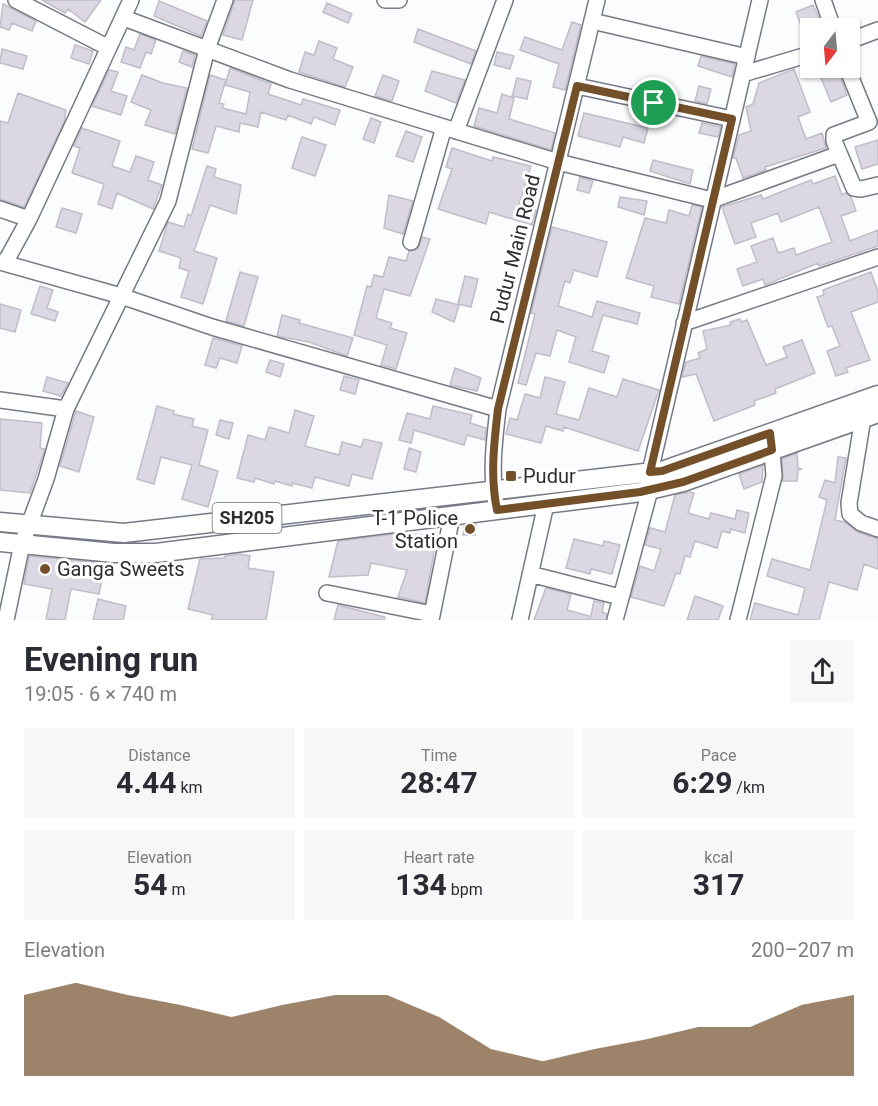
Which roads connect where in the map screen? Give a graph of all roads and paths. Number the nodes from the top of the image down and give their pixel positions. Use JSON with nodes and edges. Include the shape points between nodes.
{"nodes":[{"id":1,"x":16,"y":0,"type":"edge"},
{"id":2,"x":131,"y":0,"type":"edge"},
{"id":3,"x":225,"y":0,"type":"edge"},
{"id":4,"x":385,"y":0,"type":"edge"},
{"id":5,"x":399,"y":0,"type":"edge"},
{"id":6,"x":505,"y":0,"type":"edge"},
{"id":7,"x":597,"y":0,"type":"edge"},
{"id":8,"x":760,"y":0,"type":"edge"},
{"id":9,"x":823,"y":0,"type":"edge"},
{"id":10,"x":124,"y":18,"type":"junction"},
{"id":11,"x":829,"y":18,"type":"edge"},
{"id":12,"x":592,"y":21,"type":"junction"},
{"id":13,"x":878,"y":30,"type":"edge"},
{"id":14,"x":860,"y":37,"type":"edge"},
{"id":15,"x":107,"y":47,"type":"junction"},
{"id":16,"x":207,"y":49,"type":"junction"},
{"id":17,"x":747,"y":57,"type":"junction"},
{"id":18,"x":800,"y":57,"type":"edge"},
{"id":19,"x":743,"y":74,"type":"junction"},
{"id":20,"x":853,"y":78,"type":"edge"},
{"id":21,"x":577,"y":86,"type":"junction"},
{"id":22,"x":732,"y":119,"type":"junction"},
{"id":23,"x":874,"y":121,"type":"edge"},
{"id":24,"x":450,"y":129,"type":"junction"},
{"id":25,"x":839,"y":154,"type":"junction"},
{"id":26,"x":558,"y":162,"type":"junction"},
{"id":27,"x":878,"y":185,"type":"edge"},
{"id":28,"x":712,"y":200,"type":"junction"},
{"id":29,"x":0,"y":209,"type":"edge"},
{"id":30,"x":29,"y":219,"type":"junction"},
{"id":31,"x":411,"y":242,"type":"dead end"},
{"id":32,"x":878,"y":257,"type":"edge"},
{"id":33,"x":2,"y":262,"type":"edge"},
{"id":34,"x":121,"y":296,"type":"junction"},
{"id":35,"x":684,"y":323,"type":"junction"},
{"id":36,"x":878,"y":395,"type":"edge"},
{"id":37,"x":0,"y":400,"type":"edge"},
{"id":38,"x":66,"y":409,"type":"junction"},
{"id":39,"x":498,"y":409,"type":"junction"},
{"id":40,"x":866,"y":411,"type":"edge"},
{"id":41,"x":771,"y":442,"type":"junction"},
{"id":42,"x":650,"y":481,"type":"junction"},
{"id":43,"x":493,"y":489,"type":"junction"},
{"id":44,"x":546,"y":504,"type":"junction"},
{"id":45,"x":497,"y":510,"type":"junction"},
{"id":46,"x":452,"y":516,"type":"junction"},
{"id":47,"x":0,"y":522,"type":"edge"},
{"id":48,"x":29,"y":525,"type":"junction"},
{"id":49,"x":878,"y":528,"type":"edge"},
{"id":50,"x":0,"y":542,"type":"edge"},
{"id":51,"x":22,"y":544,"type":"junction"},
{"id":52,"x":530,"y":574,"type":"junction"},
{"id":53,"x":327,"y":592,"type":"dead end"},
{"id":54,"x":620,"y":597,"type":"junction"},
{"id":55,"x":431,"y":617,"type":"edge"},
{"id":56,"x":9,"y":619,"type":"edge"},
{"id":57,"x":520,"y":620,"type":"edge"},
{"id":58,"x":615,"y":620,"type":"edge"},
{"id":59,"x":738,"y":620,"type":"edge"}],
"edges":[{"from":1,"to":15,"type":"street"},
{"from":2,"to":10,"type":"street"},
{"from":3,"to":16,"type":"street"},
{"from":4,"to":5,"type":"street"},
{"from":6,"to":24,"type":"street"},
{"from":7,"to":12,"type":"street","name":"Pudur Main Road"},
{"from":8,"to":17,"type":"street"},
{"from":9,"to":11,"type":"street"},
{"from":10,"to":15,"type":"street"},
{"from":10,"to":16,"type":"street"},
{"from":12,"to":17,"type":"street"},
{"from":12,"to":21,"type":"street","name":"Pudur Main Road"},
{"from":13,"to":14,"type":"street"},
{"from":15,"to":30,"type":"street"},
{"from":16,"to":24,"type":"street","via":[[290,80]]},
{"from":16,"to":34,"type":"street","via":[[168,201]]},
{"from":17,"to":19,"type":"street"},
{"from":18,"to":19,"type":"street"},
{"from":19,"to":22,"type":"street"},
{"from":20,"to":23,"type":"street"},
{"from":21,"to":22,"type":"street"},
{"from":21,"to":26,"type":"street","name":"Pudur Main Road"},
{"from":22,"to":28,"type":"street"},
{"from":23,"to":25,"type":"street","via":[[834,135]]},
{"from":24,"to":26,"type":"street"},
{"from":24,"to":31,"type":"street"},
{"from":25,"to":27,"type":"street","via":[[854,188]]},
{"from":25,"to":28,"type":"street"},
{"from":26,"to":28,"type":"street"},
{"from":26,"to":39,"type":"street","name":"Pudur Main Road"},
{"from":28,"to":35,"type":"street"},
{"from":29,"to":30,"type":"street"},
{"from":30,"to":33,"type":"street"},
{"from":32,"to":35,"type":"street"},
{"from":33,"to":34,"type":"street"},
{"from":34,"to":38,"type":"street"},
{"from":34,"to":39,"type":"street","via":[[212,327]]},
{"from":35,"to":42,"type":"street"},
{"from":36,"to":40,"type":"main road"},
{"from":37,"to":38,"type":"street"},
{"from":38,"to":48,"type":"street"},
{"from":39,"to":43,"type":"street","name":"Pudur Main Road"},
{"from":40,"to":41,"type":"main road"},
{"from":40,"to":49,"type":"street","via":[[850,514]]},
{"from":41,"to":42,"type":"main road","via":[[683,482]]},
{"from":41,"to":59,"type":"street","via":[[774,476]]},
{"from":42,"to":43,"type":"main road","number":"SH205"},
{"from":42,"to":44,"type":"main road"},
{"from":42,"to":54,"type":"street"},
{"from":43,"to":45,"type":"street","name":"Pudur Main Road"},
{"from":43,"to":48,"type":"main road","number":"SH205","via":[[124,533]]},
{"from":44,"to":45,"type":"main road"},
{"from":44,"to":52,"type":"street"},
{"from":45,"to":46,"type":"main road"},
{"from":46,"to":51,"type":"main road","via":[[156,553]]},
{"from":46,"to":55,"type":"street"},
{"from":47,"to":48,"type":"main road","number":"SH205"},
{"from":48,"to":51,"type":"street"},
{"from":50,"to":51,"type":"main road"},
{"from":51,"to":56,"type":"street"},
{"from":52,"to":54,"type":"street"},
{"from":52,"to":57,"type":"street"},
{"from":53,"to":55,"type":"street"},
{"from":54,"to":58,"type":"street"}]}
